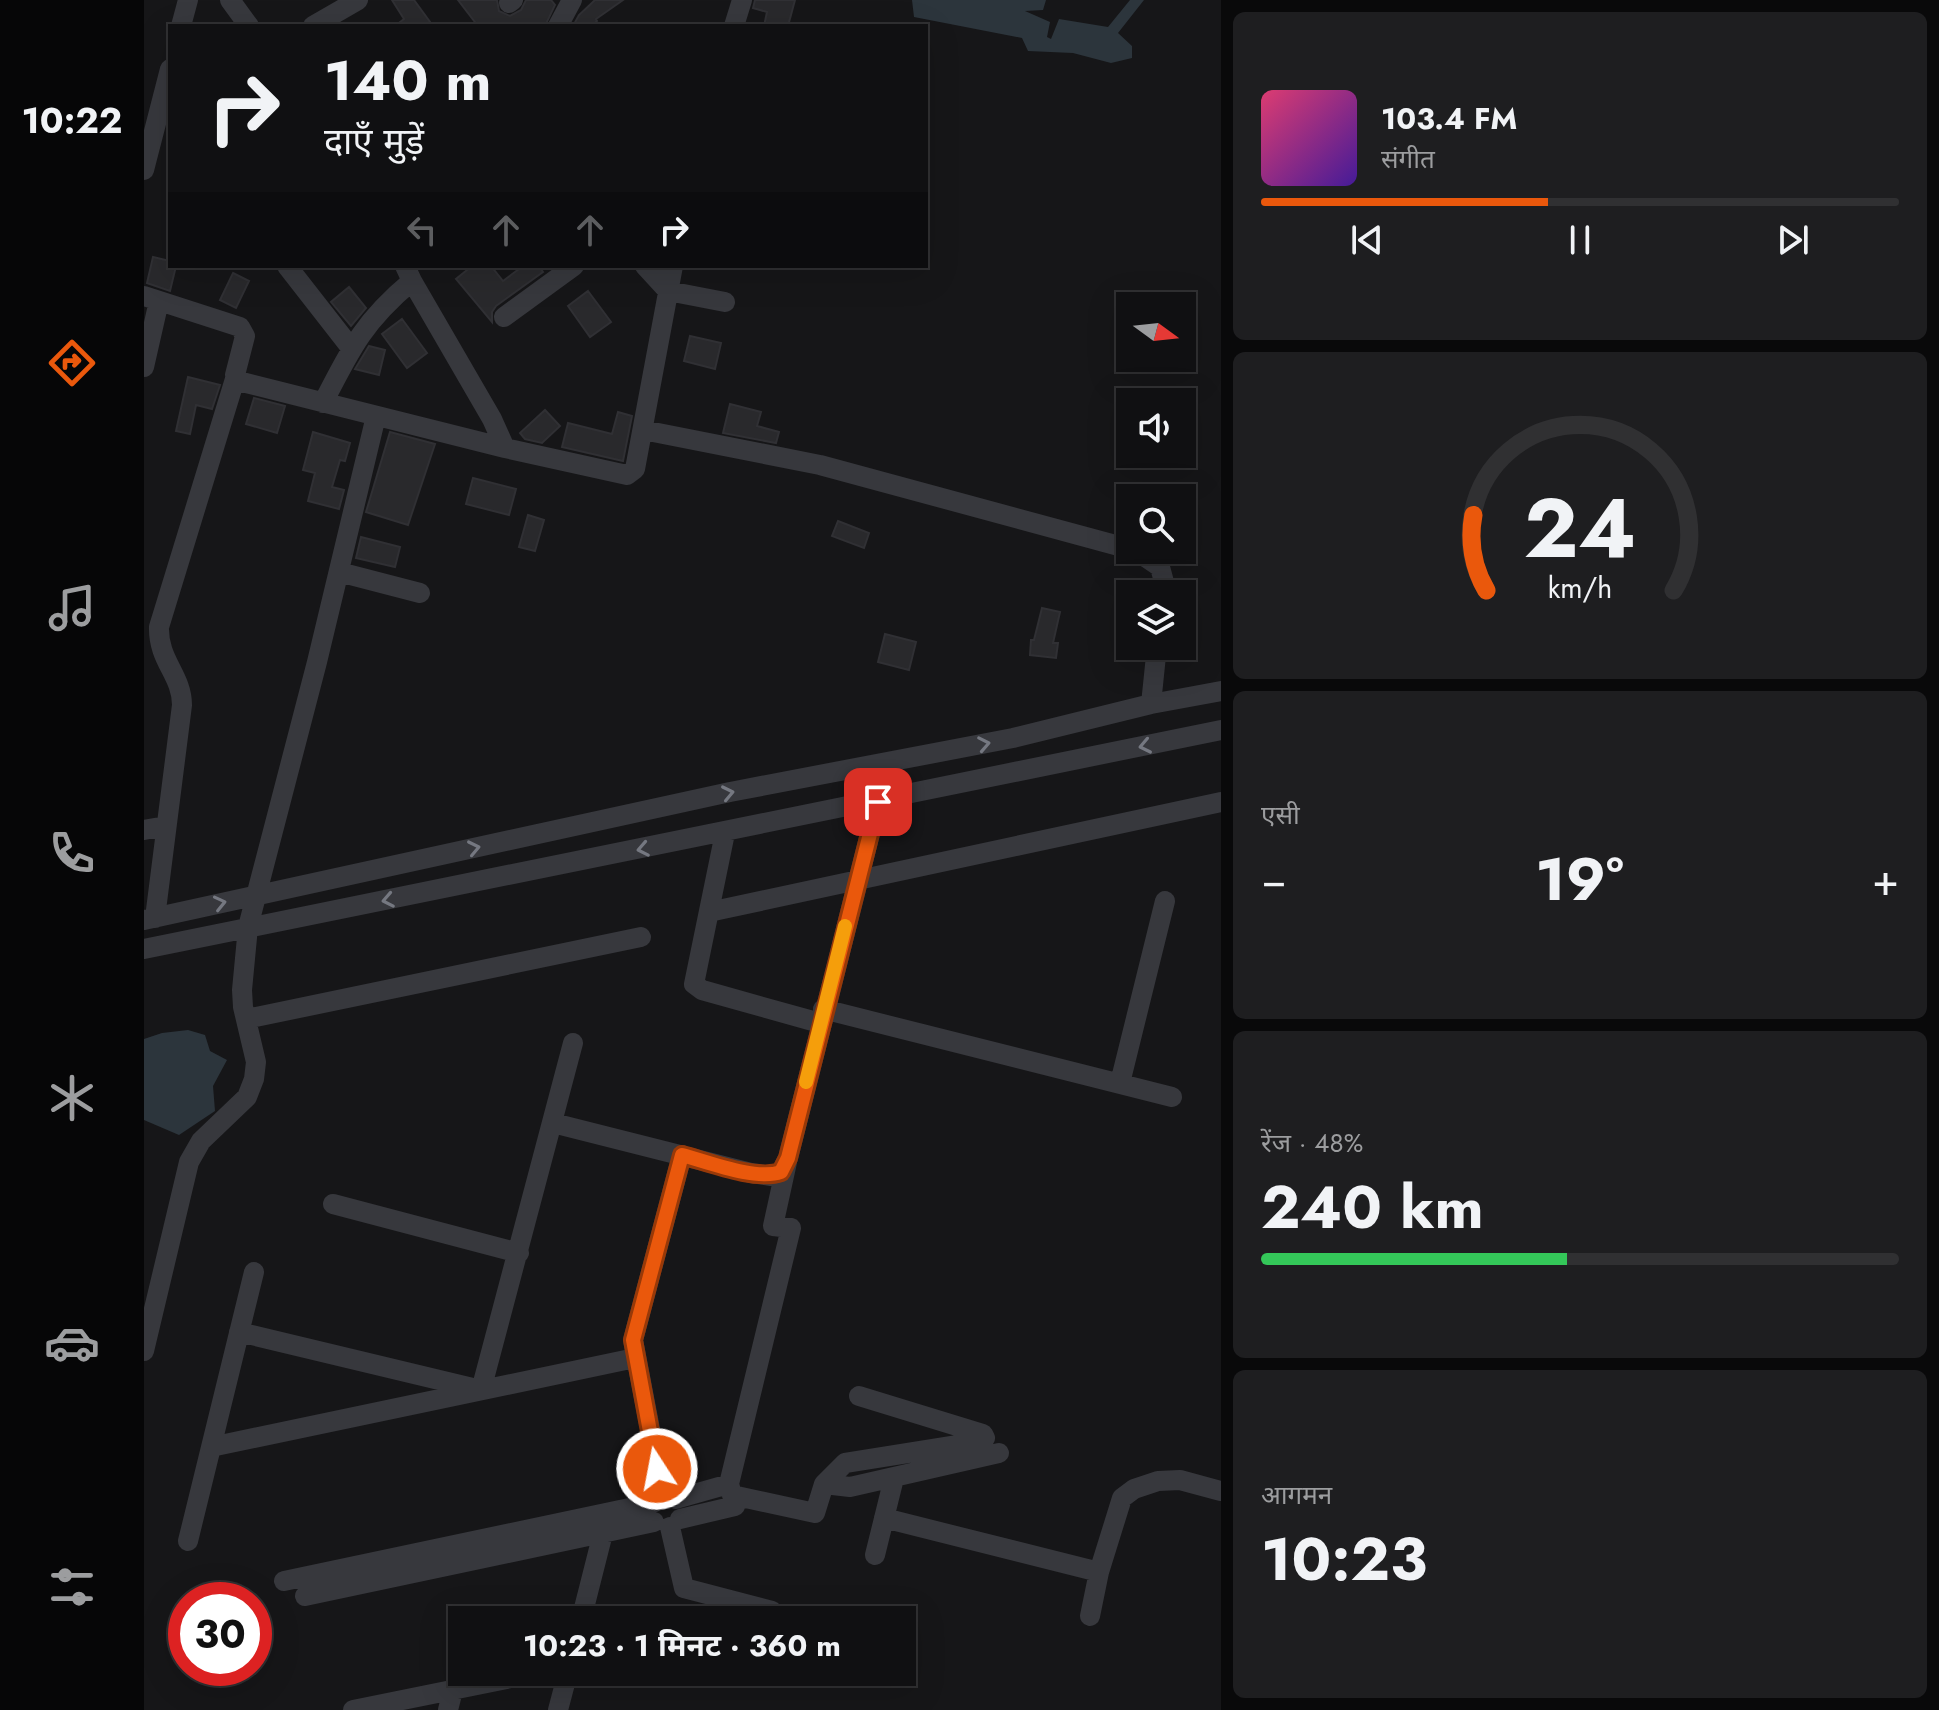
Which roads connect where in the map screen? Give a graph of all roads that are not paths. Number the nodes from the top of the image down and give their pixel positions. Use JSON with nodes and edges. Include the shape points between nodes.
{"nodes":[{"id":1,"x":188,"y":0,"type":"edge"},
{"id":2,"x":230,"y":0,"type":"edge"},
{"id":3,"x":358,"y":0,"type":"edge"},
{"id":4,"x":572,"y":0,"type":"edge"},
{"id":5,"x":742,"y":0,"type":"edge"},
{"id":6,"x":182,"y":24,"type":"edge"},
{"id":7,"x":248,"y":24,"type":"edge"},
{"id":8,"x":316,"y":24,"type":"edge"},
{"id":9,"x":559,"y":24,"type":"edge"},
{"id":10,"x":735,"y":24,"type":"edge"},
{"id":11,"x":168,"y":77,"type":"edge"},
{"id":12,"x":144,"y":170,"type":"edge"},
{"id":13,"x":289,"y":268,"type":"edge"},
{"id":14,"x":571,"y":268,"type":"edge"},
{"id":15,"x":647,"y":268,"type":"edge"},
{"id":16,"x":673,"y":268,"type":"edge"},
{"id":17,"x":409,"y":274,"type":"edge"},
{"id":18,"x":668,"y":291,"type":"junction"},
{"id":19,"x":151,"y":298,"type":"edge"},
{"id":20,"x":725,"y":302,"type":"dead end"},
{"id":21,"x":504,"y":317,"type":"dead end"},
{"id":22,"x":351,"y":348,"type":"junction"},
{"id":23,"x":144,"y":367,"type":"edge"},
{"id":24,"x":235,"y":379,"type":"junction"},
{"id":25,"x":323,"y":403,"type":"junction"},
{"id":26,"x":376,"y":416,"type":"junction"},
{"id":27,"x":643,"y":430,"type":"junction"},
{"id":28,"x":505,"y":448,"type":"junction"},
{"id":29,"x":1116,"y":545,"type":"edge"},
{"id":30,"x":339,"y":572,"type":"junction"},
{"id":31,"x":420,"y":593,"type":"dead end"},
{"id":32,"x":1156,"y":660,"type":"edge"},
{"id":33,"x":1221,"y":691,"type":"edge"},
{"id":34,"x":1151,"y":704,"type":"junction"},
{"id":35,"x":1221,"y":730,"type":"edge"},
{"id":36,"x":878,"y":802,"type":"junction"},
{"id":37,"x":1221,"y":802,"type":"edge"},
{"id":38,"x":166,"y":826,"type":"junction"},
{"id":39,"x":144,"y":830,"type":"edge"},
{"id":40,"x":725,"y":833,"type":"junction"},
{"id":41,"x":858,"y":879,"type":"junction"},
{"id":42,"x":258,"y":895,"type":"junction"},
{"id":43,"x":1165,"y":901,"type":"dead end"},
{"id":44,"x":709,"y":912,"type":"junction"},
{"id":45,"x":149,"y":919,"type":"edge"},
{"id":46,"x":248,"y":927,"type":"junction"},
{"id":47,"x":641,"y":937,"type":"dead end"},
{"id":48,"x":144,"y":949,"type":"edge"},
{"id":49,"x":822,"y":1016,"type":"junction"},
{"id":50,"x":246,"y":1019,"type":"junction"},
{"id":51,"x":573,"y":1043,"type":"dead end"},
{"id":52,"x":1120,"y":1083,"type":"junction"},
{"id":53,"x":1172,"y":1097,"type":"dead end"},
{"id":54,"x":553,"y":1123,"type":"junction"},
{"id":55,"x":682,"y":1155,"type":"junction"},
{"id":56,"x":788,"y":1158,"type":"junction"},
{"id":57,"x":333,"y":1204,"type":"dead end"},
{"id":58,"x":519,"y":1253,"type":"junction"},
{"id":59,"x":254,"y":1272,"type":"dead end"},
{"id":60,"x":239,"y":1332,"type":"junction"},
{"id":61,"x":144,"y":1351,"type":"edge"},
{"id":62,"x":635,"y":1358,"type":"junction"},
{"id":63,"x":481,"y":1390,"type":"junction"},
{"id":64,"x":859,"y":1396,"type":"dead end"},
{"id":65,"x":211,"y":1447,"type":"junction"},
{"id":66,"x":999,"y":1453,"type":"dead end"},
{"id":67,"x":894,"y":1478,"type":"junction"},
{"id":68,"x":824,"y":1484,"type":"junction"},
{"id":69,"x":731,"y":1490,"type":"junction"},
{"id":70,"x":1221,"y":1491,"type":"edge"},
{"id":71,"x":666,"y":1511,"type":"junction"},
{"id":72,"x":884,"y":1518,"type":"junction"},
{"id":73,"x":603,"y":1533,"type":"junction"},
{"id":74,"x":188,"y":1541,"type":"dead end"},
{"id":75,"x":875,"y":1555,"type":"dead end"},
{"id":76,"x":1099,"y":1572,"type":"junction"},
{"id":77,"x":284,"y":1581,"type":"dead end"},
{"id":78,"x":305,"y":1596,"type":"dead end"},
{"id":79,"x":585,"y":1606,"type":"edge"},
{"id":80,"x":753,"y":1606,"type":"edge"},
{"id":81,"x":1090,"y":1616,"type":"dead end"},
{"id":82,"x":473,"y":1686,"type":"edge"},
{"id":83,"x":564,"y":1686,"type":"edge"},
{"id":84,"x":453,"y":1690,"type":"junction"},
{"id":85,"x":353,"y":1710,"type":"edge"},
{"id":86,"x":448,"y":1710,"type":"edge"},
{"id":87,"x":558,"y":1710,"type":"edge"}],
"edges":[{"from":1,"to":6,"type":"street"},
{"from":2,"to":7,"type":"street"},
{"from":3,"to":8,"type":"street"},
{"from":4,"to":9,"type":"street"},
{"from":5,"to":10,"type":"street"},
{"from":11,"to":12,"type":"street"},
{"from":13,"to":22,"type":"street"},
{"from":14,"to":21,"type":"street"},
{"from":15,"to":18,"type":"street"},
{"from":16,"to":18,"type":"street"},
{"from":17,"to":22,"type":"street"},
{"from":17,"to":28,"type":"street"},
{"from":18,"to":20,"type":"street"},
{"from":18,"to":27,"type":"street"},
{"from":19,"to":23,"type":"street"},
{"from":19,"to":24,"type":"street","via":[[243,330]]},
{"from":22,"to":25,"type":"street"},
{"from":24,"to":25,"type":"street"},
{"from":24,"to":38,"type":"street","via":[[159,627],[162,656],[182,692]]},
{"from":25,"to":26,"type":"street"},
{"from":26,"to":28,"type":"street"},
{"from":26,"to":30,"type":"street"},
{"from":27,"to":28,"type":"street","via":[[635,469],[627,475]]},
{"from":27,"to":29,"type":"street","via":[[820,465]]},
{"from":30,"to":31,"type":"street"},
{"from":30,"to":42,"type":"street"},
{"from":32,"to":34,"type":"street"},
{"from":33,"to":34,"type":"street"},
{"from":42,"to":34,"type":"street","one_way":true,"via":[[730,792],[1013,738]]},
{"from":35,"to":36,"type":"street","one_way":true},
{"from":36,"to":40,"type":"street"},
{"from":36,"to":41,"type":"street"},
{"from":37,"to":41,"type":"street"},
{"from":38,"to":39,"type":"street"},
{"from":38,"to":45,"type":"street"},
{"from":40,"to":44,"type":"street"},
{"from":40,"to":46,"type":"street","one_way":true},
{"from":41,"to":44,"type":"street"},
{"from":41,"to":49,"type":"street"},
{"from":45,"to":42,"type":"street","one_way":true},
{"from":42,"to":46,"type":"street"},
{"from":43,"to":52,"type":"street"},
{"from":44,"to":49,"type":"street","via":[[694,984]]},
{"from":46,"to":48,"type":"street"},
{"from":46,"to":50,"type":"street","via":[[242,990]]},
{"from":47,"to":50,"type":"street"},
{"from":49,"to":52,"type":"street"},
{"from":49,"to":56,"type":"street"},
{"from":50,"to":61,"type":"street","via":[[256,1062],[254,1079],[247,1097],[201,1141],[189,1162]]},
{"from":51,"to":54,"type":"street"},
{"from":52,"to":53,"type":"street"},
{"from":54,"to":55,"type":"street"},
{"from":54,"to":58,"type":"street"},
{"from":55,"to":56,"type":"street","via":[[771,1176],[781,1172]]},
{"from":55,"to":62,"type":"street","via":[[633,1340]]},
{"from":56,"to":69,"type":"street","via":[[773,1226],[791,1228]]},
{"from":57,"to":58,"type":"street"},
{"from":58,"to":63,"type":"street"},
{"from":59,"to":60,"type":"street"},
{"from":60,"to":63,"type":"street"},
{"from":60,"to":65,"type":"street"},
{"from":62,"to":63,"type":"street"},
{"from":62,"to":71,"type":"street"},
{"from":63,"to":65,"type":"street"},
{"from":64,"to":68,"type":"street","via":[[985,1438],[845,1463]]},
{"from":65,"to":74,"type":"street"},
{"from":66,"to":67,"type":"street"},
{"from":67,"to":68,"type":"street","via":[[850,1487]]},
{"from":67,"to":72,"type":"street"},
{"from":68,"to":69,"type":"street","via":[[815,1513]]},
{"from":69,"to":71,"type":"street"},
{"from":70,"to":76,"type":"street","via":[[1180,1480],[1134,1489],[1122,1498]]},
{"from":71,"to":73,"type":"street"},
{"from":71,"to":77,"type":"street"},
{"from":71,"to":80,"type":"street","via":[[684,1588]]},
{"from":72,"to":75,"type":"street"},
{"from":72,"to":76,"type":"street"},
{"from":73,"to":78,"type":"street"},
{"from":73,"to":79,"type":"street"},
{"from":76,"to":81,"type":"street"},
{"from":82,"to":84,"type":"street"},
{"from":83,"to":87,"type":"street"},
{"from":84,"to":85,"type":"street"},
{"from":84,"to":86,"type":"street"}]}
